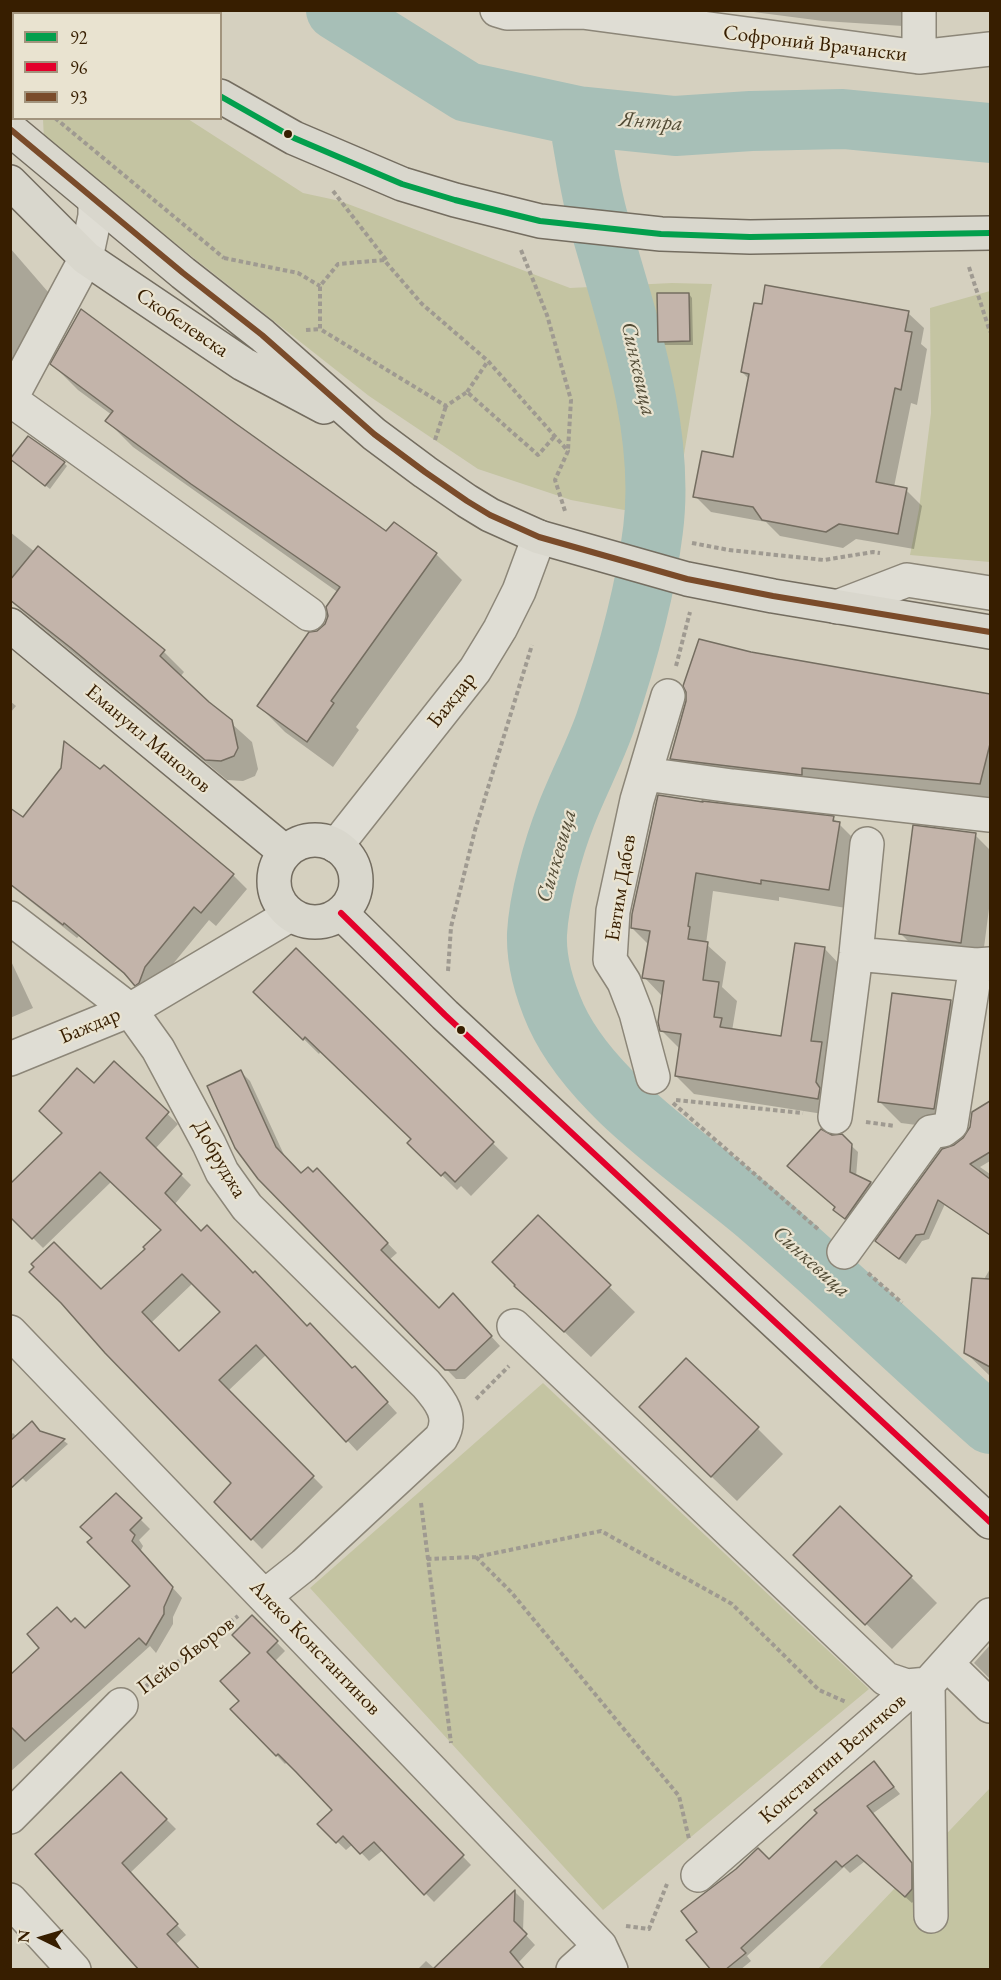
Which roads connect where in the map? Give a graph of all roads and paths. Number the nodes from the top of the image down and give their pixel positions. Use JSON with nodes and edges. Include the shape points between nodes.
{"nodes":[{"id":1,"x":497,"y":10,"type":"edge"},
{"id":2,"x":919,"y":10,"type":"edge"},
{"id":3,"x":581,"y":11,"type":"edge"},
{"id":4,"x":990,"y":49,"type":"edge"},
{"id":5,"x":919,"y":57,"type":"junction"},
{"id":6,"x":222,"y":97,"type":"edge"},
{"id":7,"x":57,"y":120,"type":"edge"},
{"id":8,"x":10,"y":129,"type":"edge"},
{"id":9,"x":10,"y":183,"type":"edge"},
{"id":10,"x":95,"y":200,"type":"junction"},
{"id":11,"x":340,"y":201,"type":"dead end"},
{"id":12,"x":990,"y":233,"type":"edge"},
{"id":13,"x":958,"y":234,"type":"junction"},
{"id":14,"x":86,"y":258,"type":"junction"},
{"id":15,"x":224,"y":258,"type":"junction"},
{"id":16,"x":527,"y":266,"type":"dead end"},
{"id":17,"x":183,"y":273,"type":"junction"},
{"id":18,"x":320,"y":286,"type":"junction"},
{"id":19,"x":422,"y":304,"type":"junction"},
{"id":20,"x":990,"y":332,"type":"edge"},
{"id":21,"x":488,"y":361,"type":"junction"},
{"id":22,"x":467,"y":392,"type":"junction"},
{"id":23,"x":11,"y":400,"type":"edge"},
{"id":24,"x":374,"y":434,"type":"junction"},
{"id":25,"x":554,"y":437,"type":"junction"},
{"id":26,"x":568,"y":451,"type":"junction"},
{"id":27,"x":558,"y":543,"type":"junction"},
{"id":28,"x":696,"y":544,"type":"dead end"},
{"id":29,"x":883,"y":554,"type":"dead end"},
{"id":30,"x":990,"y":593,"type":"edge"},
{"id":31,"x":683,"y":595,"type":"junction"},
{"id":32,"x":837,"y":607,"type":"junction"},
{"id":33,"x":309,"y":614,"type":"dead end"},
{"id":34,"x":10,"y":626,"type":"edge"},
{"id":35,"x":990,"y":632,"type":"edge"},
{"id":36,"x":533,"y":641,"type":"dead end"},
{"id":37,"x":668,"y":696,"type":"joint"},
{"id":38,"x":645,"y":774,"type":"junction"},
{"id":39,"x":990,"y":815,"type":"edge"},
{"id":40,"x":867,"y":844,"type":"dead end"},
{"id":41,"x":336,"y":846,"type":"junction"},
{"id":42,"x":285,"y":852,"type":"junction"},
{"id":43,"x":341,"y":914,"type":"junction"},
{"id":44,"x":290,"y":915,"type":"junction"},
{"id":45,"x":10,"y":918,"type":"edge"},
{"id":46,"x":856,"y":954,"type":"junction"},
{"id":47,"x":983,"y":965,"type":"edge"},
{"id":48,"x":130,"y":1010,"type":"junction"},
{"id":49,"x":445,"y":1014,"type":"junction"},
{"id":50,"x":10,"y":1059,"type":"edge"},
{"id":51,"x":652,"y":1077,"type":"joint"},
{"id":52,"x":835,"y":1117,"type":"dead end"},
{"id":53,"x":844,"y":1252,"type":"junction"},
{"id":54,"x":902,"y":1303,"type":"dead end"},
{"id":55,"x":10,"y":1332,"type":"edge"},
{"id":56,"x":523,"y":1334,"type":"joint"},
{"id":57,"x":446,"y":1430,"type":"junction"},
{"id":58,"x":416,"y":1461,"type":"junction"},
{"id":59,"x":990,"y":1522,"type":"edge"},
{"id":60,"x":476,"y":1557,"type":"junction"},
{"id":61,"x":428,"y":1559,"type":"junction"},
{"id":62,"x":265,"y":1596,"type":"junction"},
{"id":63,"x":990,"y":1615,"type":"edge"},
{"id":64,"x":937,"y":1674,"type":"junction"},
{"id":65,"x":121,"y":1706,"type":"joint"},
{"id":66,"x":990,"y":1706,"type":"edge"},
{"id":67,"x":880,"y":1717,"type":"junction"},
{"id":68,"x":458,"y":1797,"type":"junction"},
{"id":69,"x":10,"y":1817,"type":"edge"},
{"id":70,"x":698,"y":1875,"type":"junction"},
{"id":71,"x":10,"y":1900,"type":"edge"},
{"id":72,"x":931,"y":1916,"type":"dead end"},
{"id":73,"x":605,"y":1958,"type":"edge"},
{"id":74,"x":74,"y":1970,"type":"edge"},
{"id":75,"x":573,"y":1970,"type":"edge"}],
"edges":[{"from":1,"to":3,"type":"street","name":"Софроний Врачански"},
{"from":2,"to":5,"type":"street"},
{"from":3,"to":5,"type":"street","name":"Софроний Врачански"},
{"from":4,"to":5,"type":"street","name":"Софроний Врачански"},
{"from":6,"to":13,"type":"main road","via":[[294,138],[402,184],[540,221],[661,234],[750,237]]},
{"from":7,"to":15,"type":"path"},
{"from":8,"to":10,"type":"main road","name":"Скобелевска"},
{"from":9,"to":14,"type":"main road","name":"Скобелевска"},
{"from":10,"to":14,"type":"street"},
{"from":10,"to":17,"type":"main road","name":"Скобелевска"},
{"from":11,"to":19,"type":"path"},
{"from":12,"to":13,"type":"main road"},
{"from":13,"to":20,"type":"path"},
{"from":14,"to":23,"type":"street"},
{"from":14,"to":24,"type":"main road","name":"Скобелевска","via":[[243,364]]},
{"from":15,"to":17,"type":"path"},
{"from":15,"to":18,"type":"path","via":[[297,273]]},
{"from":16,"to":26,"type":"path","via":[[547,315],[571,400]]},
{"from":17,"to":24,"type":"main road","name":"Скобелевска","via":[[262,335]]},
{"from":18,"to":19,"type":"path","via":[[338,264],[384,260]]},
{"from":18,"to":22,"type":"path","via":[[320,329],[446,406]]},
{"from":19,"to":21,"type":"path"},
{"from":21,"to":22,"type":"path"},
{"from":21,"to":25,"type":"path"},
{"from":22,"to":25,"type":"path","via":[[538,455]]},
{"from":23,"to":33,"type":"street"},
{"from":24,"to":27,"type":"main road","name":"Скобелевска","via":[[466,501]]},
{"from":25,"to":26,"type":"path"},
{"from":26,"to":27,"type":"path","via":[[555,480],[567,515]]},
{"from":27,"to":31,"type":"main road","name":"Скобелевска"},
{"from":27,"to":41,"type":"street","name":"Баждар","via":[[519,591],[476,670]]},
{"from":28,"to":29,"type":"path","via":[[824,560],[873,552]]},
{"from":30,"to":32,"type":"street","via":[[907,580]]},
{"from":31,"to":32,"type":"main road","name":"Скобелевска"},
{"from":31,"to":37,"type":"path","via":[[690,612]]},
{"from":32,"to":35,"type":"main road","name":"Скобелевска"},
{"from":34,"to":42,"type":"main road","name":"Емануил Манолов"},
{"from":36,"to":49,"type":"path","via":[[475,830],[451,927]]},
{"from":37,"to":38,"type":"street","name":"Евтим Дабев"},
{"from":38,"to":39,"type":"street"},
{"from":38,"to":51,"type":"street","name":"Евтим Дабев","via":[[613,911],[610,960],[636,1013]]},
{"from":40,"to":46,"type":"street"},
{"from":41,"to":42,"type":"main road","via":[[326,841],[304,841]]},
{"from":41,"to":43,"type":"main road","via":[[349,860],[356,879],[349,904]]},
{"from":42,"to":44,"type":"main road","via":[[273,878],[275,892]]},
{"from":43,"to":44,"type":"main road","via":[[316,923]]},
{"from":43,"to":49,"type":"main road"},
{"from":44,"to":48,"type":"street","name":"Баждар"},
{"from":45,"to":48,"type":"street","name":"Добруджа"},
{"from":46,"to":47,"type":"street"},
{"from":46,"to":52,"type":"street"},
{"from":47,"to":53,"type":"street","via":[[951,1124],[931,1132]]},
{"from":48,"to":50,"type":"street","name":"Баждар"},
{"from":48,"to":57,"type":"street","name":"Добруджа","via":[[158,1049],[222,1172],[247,1207],[426,1384],[447,1417]]},
{"from":49,"to":59,"type":"main road"},
{"from":51,"to":53,"type":"path","via":[[668,1099]]},
{"from":53,"to":54,"type":"path"},
{"from":55,"to":62,"type":"street","name":"Алеко Константинов"},
{"from":56,"to":57,"type":"path"},
{"from":56,"to":64,"type":"street","via":[[886,1679],[907,1686]]},
{"from":57,"to":58,"type":"street"},
{"from":58,"to":61,"type":"path"},
{"from":58,"to":62,"type":"street"},
{"from":60,"to":61,"type":"path"},
{"from":60,"to":67,"type":"path","via":[[601,1531],[732,1604],[819,1690]]},
{"from":60,"to":70,"type":"path","via":[[511,1593],[679,1796]]},
{"from":61,"to":68,"type":"path"},
{"from":62,"to":65,"type":"path","name":"Пейо Яворов"},
{"from":62,"to":68,"type":"street","name":"Алеко Константинов"},
{"from":63,"to":64,"type":"street","name":"Константин Величков"},
{"from":64,"to":66,"type":"street"},
{"from":64,"to":67,"type":"street","name":"Константин Величков"},
{"from":64,"to":72,"type":"street"},
{"from":65,"to":69,"type":"street","name":"Пейо Яворов"},
{"from":67,"to":70,"type":"street","name":"Константин Величков"},
{"from":68,"to":73,"type":"street","name":"Алеко Константинов"},
{"from":70,"to":73,"type":"path","via":[[667,1884],[649,1929],[619,1924]]},
{"from":71,"to":74,"type":"street"},
{"from":73,"to":75,"type":"street"}]}
